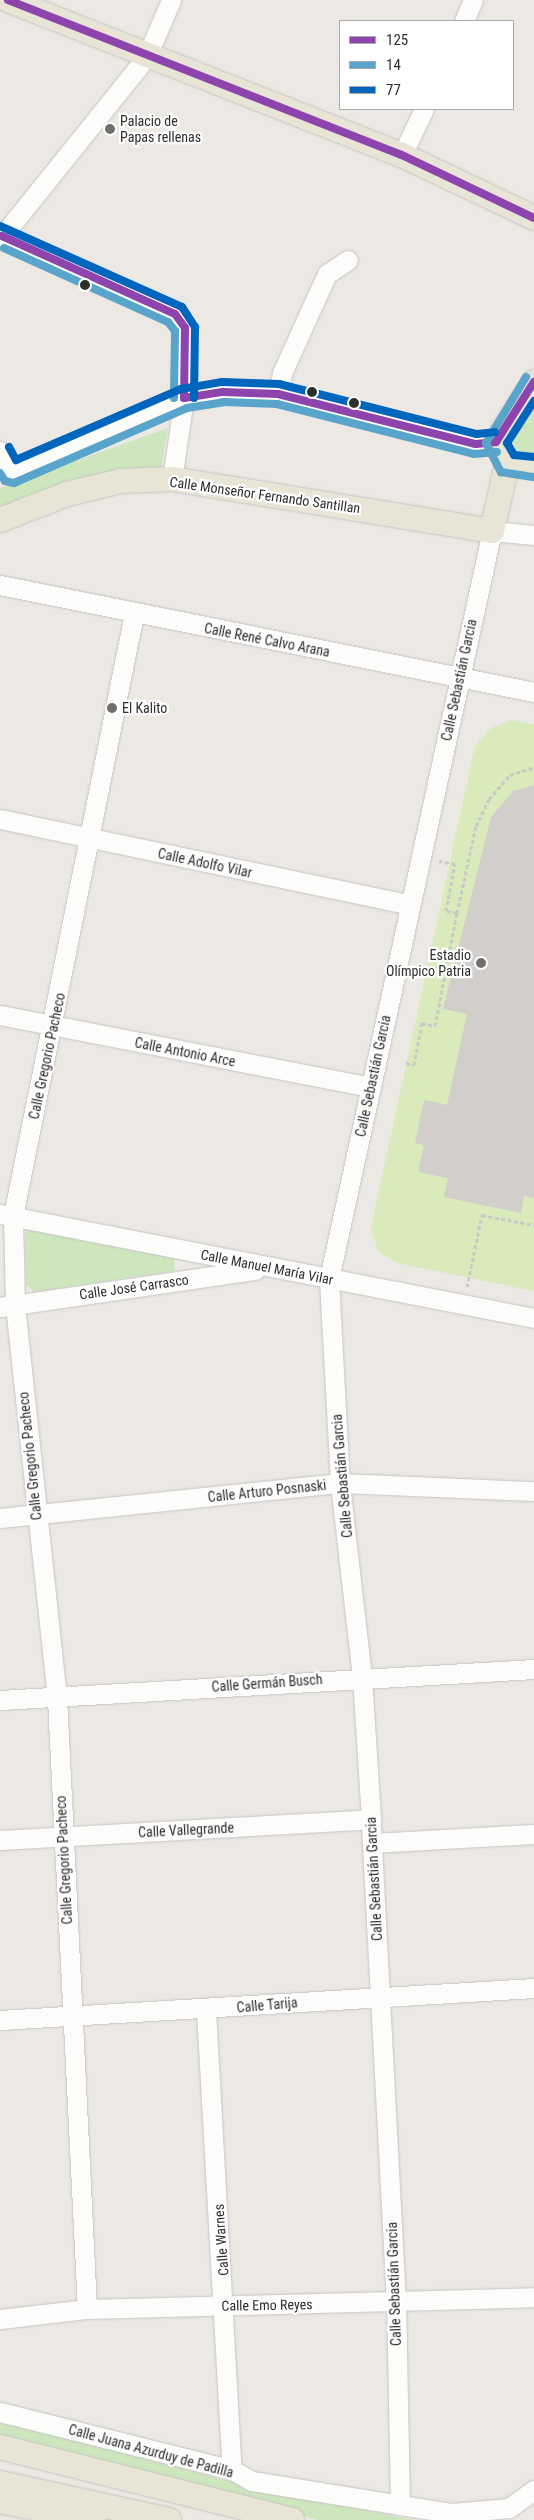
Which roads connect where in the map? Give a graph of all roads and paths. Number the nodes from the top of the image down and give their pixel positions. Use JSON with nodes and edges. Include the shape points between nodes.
{"nodes":[{"id":1,"x":8,"y":0,"type":"edge"},
{"id":2,"x":171,"y":0,"type":"edge"},
{"id":3,"x":473,"y":0,"type":"edge"},
{"id":4,"x":464,"y":20,"type":"edge"},
{"id":5,"x":148,"y":56,"type":"junction"},
{"id":6,"x":424,"y":110,"type":"edge"},
{"id":7,"x":402,"y":155,"type":"junction"},
{"id":8,"x":534,"y":218,"type":"edge"},
{"id":9,"x":1,"y":238,"type":"edge"},
{"id":10,"x":348,"y":260,"type":"dead end"},
{"id":11,"x":534,"y":382,"type":"edge"},
{"id":12,"x":278,"y":394,"type":"junction"},
{"id":13,"x":184,"y":398,"type":"junction"},
{"id":14,"x":496,"y":442,"type":"junction"},
{"id":15,"x":0,"y":451,"type":"edge"},
{"id":16,"x":507,"y":464,"type":"junction"},
{"id":17,"x":534,"y":467,"type":"edge"},
{"id":18,"x":6,"y":474,"type":"edge"},
{"id":19,"x":172,"y":479,"type":"junction"},
{"id":20,"x":0,"y":520,"type":"edge"},
{"id":21,"x":492,"y":531,"type":"junction"},
{"id":22,"x":534,"y":535,"type":"edge"},
{"id":23,"x":0,"y":585,"type":"edge"},
{"id":24,"x":134,"y":614,"type":"junction"},
{"id":25,"x":460,"y":676,"type":"junction"},
{"id":26,"x":534,"y":692,"type":"edge"},
{"id":27,"x":534,"y":767,"type":"edge"},
{"id":28,"x":0,"y":819,"type":"edge"},
{"id":29,"x":91,"y":840,"type":"junction"},
{"id":30,"x":420,"y":856,"type":"junction"},
{"id":31,"x":410,"y":905,"type":"junction"},
{"id":32,"x":458,"y":913,"type":"junction"},
{"id":33,"x":0,"y":1015,"type":"edge"},
{"id":34,"x":54,"y":1026,"type":"junction"},
{"id":35,"x":406,"y":1064,"type":"dead end"},
{"id":36,"x":370,"y":1088,"type":"junction"},
{"id":37,"x":7,"y":1215,"type":"edge"},
{"id":38,"x":534,"y":1225,"type":"edge"},
{"id":39,"x":268,"y":1268,"type":"junction"},
{"id":40,"x":329,"y":1279,"type":"junction"},
{"id":41,"x":464,"y":1304,"type":"junction"},
{"id":42,"x":8,"y":1306,"type":"edge"},
{"id":43,"x":534,"y":1318,"type":"edge"},
{"id":44,"x":340,"y":1482,"type":"junction"},
{"id":45,"x":534,"y":1491,"type":"edge"},
{"id":46,"x":36,"y":1516,"type":"junction"},
{"id":47,"x":0,"y":1518,"type":"edge"},
{"id":48,"x":534,"y":1669,"type":"edge"},
{"id":49,"x":362,"y":1677,"type":"junction"},
{"id":50,"x":57,"y":1698,"type":"junction"},
{"id":51,"x":0,"y":1700,"type":"edge"},
{"id":52,"x":371,"y":1819,"type":"junction"},
{"id":53,"x":534,"y":1834,"type":"edge"},
{"id":54,"x":62,"y":1837,"type":"junction"},
{"id":55,"x":0,"y":1840,"type":"edge"},
{"id":56,"x":372,"y":1844,"type":"junction"},
{"id":57,"x":534,"y":1988,"type":"edge"},
{"id":58,"x":380,"y":1996,"type":"junction"},
{"id":59,"x":206,"y":2011,"type":"junction"},
{"id":60,"x":72,"y":2016,"type":"junction"},
{"id":61,"x":0,"y":2020,"type":"edge"},
{"id":62,"x":534,"y":2297,"type":"edge"},
{"id":63,"x":396,"y":2303,"type":"junction"},
{"id":64,"x":226,"y":2306,"type":"junction"},
{"id":65,"x":87,"y":2309,"type":"junction"},
{"id":66,"x":0,"y":2319,"type":"edge"},
{"id":67,"x":0,"y":2412,"type":"edge"},
{"id":68,"x":0,"y":2447,"type":"edge"},
{"id":69,"x":0,"y":2463,"type":"edge"},
{"id":70,"x":232,"y":2470,"type":"junction"},
{"id":71,"x":0,"y":2483,"type":"edge"},
{"id":72,"x":534,"y":2490,"type":"edge"},
{"id":73,"x":0,"y":2501,"type":"edge"},
{"id":74,"x":400,"y":2505,"type":"junction"},
{"id":75,"x":177,"y":2512,"type":"edge"},
{"id":76,"x":452,"y":2516,"type":"edge"},
{"id":77,"x":93,"y":2520,"type":"edge"},
{"id":78,"x":261,"y":2520,"type":"edge"},
{"id":79,"x":292,"y":2520,"type":"edge"}],
"edges":[{"from":1,"to":5,"type":"main road"},
{"from":2,"to":5,"type":"street"},
{"from":3,"to":4,"type":"street"},
{"from":5,"to":7,"type":"main road"},
{"from":5,"to":9,"type":"street"},
{"from":6,"to":7,"type":"street"},
{"from":7,"to":8,"type":"main road"},
{"from":9,"to":13,"type":"street","via":[[174,314],[185,328]]},
{"from":10,"to":12,"type":"street","via":[[327,274],[282,373]]},
{"from":11,"to":14,"type":"main road"},
{"from":12,"to":13,"type":"street","via":[[224,392]]},
{"from":12,"to":14,"type":"street","via":[[457,440]]},
{"from":13,"to":18,"type":"street"},
{"from":13,"to":19,"type":"street"},
{"from":14,"to":16,"type":"main road"},
{"from":15,"to":18,"type":"street"},
{"from":16,"to":17,"type":"main road"},
{"from":16,"to":21,"type":"main road","name":"Calle Sebastián Garcia"},
{"from":19,"to":20,"type":"main road","name":"Calle Monseñor Fernando Santillan","via":[[121,480],[67,494]]},
{"from":19,"to":21,"type":"main road","name":"Calle Monseñor Fernando Santillan"},
{"from":21,"to":22,"type":"street","name":"Calle Monseñor Fernando Santillan"},
{"from":21,"to":25,"type":"street","name":"Calle Sebastián Garcia"},
{"from":23,"to":24,"type":"street","name":"Calle René Calvo Arana"},
{"from":24,"to":25,"type":"street","name":"Calle René Calvo Arana"},
{"from":24,"to":29,"type":"street","name":"Calle Gregorio Pacheco"},
{"from":25,"to":26,"type":"street","name":"Calle René Calvo Arana"},
{"from":25,"to":30,"type":"street","name":"Calle Sebastián Garcia"},
{"from":27,"to":32,"type":"path","via":[[510,775],[489,799],[476,826]]},
{"from":28,"to":29,"type":"street","name":"Calle Adolfo Vilar"},
{"from":29,"to":31,"type":"street","name":"Calle Adolfo Vilar"},
{"from":29,"to":34,"type":"street","name":"Calle Gregorio Pacheco"},
{"from":30,"to":31,"type":"street","name":"Calle Sebastián Garcia"},
{"from":30,"to":32,"type":"path","via":[[455,864],[446,911]]},
{"from":31,"to":36,"type":"street","name":"Calle Sebastián Garcia"},
{"from":32,"to":35,"type":"path","via":[[435,1026],[422,1023],[414,1065]]},
{"from":33,"to":34,"type":"street","name":"Calle Antonio Arce"},
{"from":34,"to":36,"type":"street","name":"Calle Antonio Arce"},
{"from":34,"to":37,"type":"street","name":"Calle Gregorio Pacheco"},
{"from":36,"to":40,"type":"street","name":"Calle Sebastián Garcia"},
{"from":37,"to":39,"type":"street","name":"Calle Manuel María Vilar"},
{"from":37,"to":42,"type":"street","name":"Calle Gregorio Pacheco"},
{"from":38,"to":41,"type":"path","via":[[482,1215]]},
{"from":39,"to":40,"type":"street","name":"Calle Manuel María Vilar"},
{"from":39,"to":42,"type":"street","name":"Calle José Carrasco"},
{"from":40,"to":41,"type":"street","name":"Calle Manuel María Vilar"},
{"from":40,"to":44,"type":"street","name":"Calle Sebastián Garcia"},
{"from":41,"to":43,"type":"street","name":"Calle Manuel María Vilar"},
{"from":42,"to":46,"type":"street","name":"Calle Gregorio Pacheco"},
{"from":44,"to":45,"type":"street","name":"Calle Arturo Posnaski"},
{"from":44,"to":46,"type":"street","name":"Calle Arturo Posnaski"},
{"from":44,"to":49,"type":"street","name":"Calle Sebastián Garcia"},
{"from":46,"to":47,"type":"street","name":"Calle Arturo Posnaski"},
{"from":46,"to":50,"type":"street","name":"Calle Gregorio Pacheco"},
{"from":48,"to":49,"type":"street","name":"Calle Germán Busch"},
{"from":49,"to":50,"type":"street","name":"Calle Germán Busch"},
{"from":49,"to":52,"type":"street","name":"Calle Sebastián Garcia"},
{"from":50,"to":51,"type":"street","name":"Calle Germán Busch"},
{"from":50,"to":54,"type":"street","name":"Calle Gregorio Pacheco"},
{"from":52,"to":54,"type":"street","name":"Calle Vallegrande"},
{"from":52,"to":56,"type":"street","name":"Calle Sebastián Garcia"},
{"from":53,"to":56,"type":"street"},
{"from":54,"to":55,"type":"street","name":"Calle Vallegrande"},
{"from":54,"to":60,"type":"street","name":"Calle Gregorio Pacheco"},
{"from":56,"to":58,"type":"street","name":"Calle Sebastián Garcia"},
{"from":57,"to":58,"type":"street","name":"Calle Tarija"},
{"from":58,"to":59,"type":"street","name":"Calle Tarija"},
{"from":58,"to":63,"type":"street","name":"Calle Sebastián Garcia"},
{"from":59,"to":60,"type":"street","name":"Calle Tarija"},
{"from":59,"to":64,"type":"street","name":"Calle Warnes"},
{"from":60,"to":61,"type":"street","name":"Calle Tarija"},
{"from":60,"to":65,"type":"street","name":"Calle Gregorio Pacheco"},
{"from":62,"to":63,"type":"street","name":"Calle Emo Reyes"},
{"from":63,"to":64,"type":"street","name":"Calle Emo Reyes"},
{"from":63,"to":74,"type":"street","name":"Calle Sebastián Garcia"},
{"from":64,"to":65,"type":"street","name":"Calle Emo Reyes"},
{"from":64,"to":70,"type":"street","name":"Calle Warnes"},
{"from":65,"to":66,"type":"street","name":"Calle Emo Reyes"},
{"from":67,"to":70,"type":"street","name":"Calle Juana Azurduy de Padilla"},
{"from":68,"to":79,"type":"main road"},
{"from":69,"to":75,"type":"main road"},
{"from":70,"to":74,"type":"street","name":"Calle Juana Azurduy de Padilla","via":[[252,2481]]},
{"from":71,"to":75,"type":"main road"},
{"from":72,"to":76,"type":"street","name":"Calle Juana Azurduy de Padilla","via":[[509,2508]]},
{"from":73,"to":77,"type":"main road"},
{"from":74,"to":76,"type":"street","name":"Calle Juana Azurduy de Padilla"},
{"from":75,"to":78,"type":"main road"}]}
